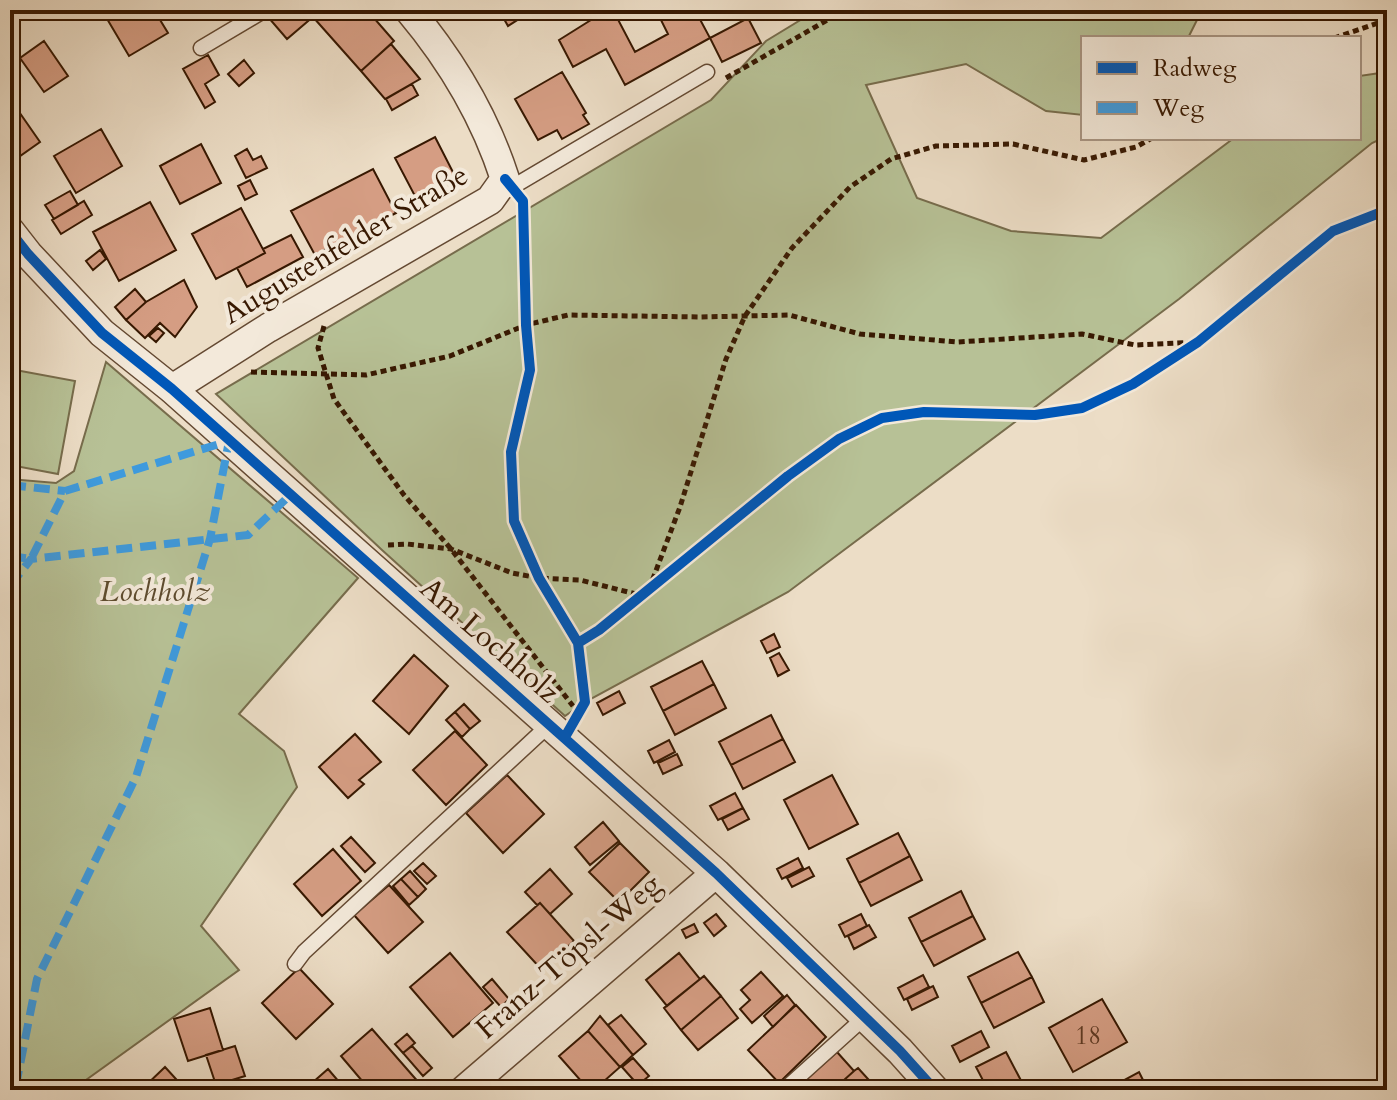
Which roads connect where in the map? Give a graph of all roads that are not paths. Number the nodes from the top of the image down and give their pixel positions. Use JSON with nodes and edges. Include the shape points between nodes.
{"nodes":[{"id":1,"x":265,"y":10,"type":"edge"},
{"id":2,"x":409,"y":10,"type":"edge"},
{"id":3,"x":201,"y":48,"type":"dead end"},
{"id":4,"x":707,"y":72,"type":"dead end"},
{"id":5,"x":490,"y":200,"type":"junction"},
{"id":6,"x":10,"y":231,"type":"edge"},
{"id":7,"x":19,"y":262,"type":"edge"},
{"id":8,"x":172,"y":389,"type":"junction"},
{"id":9,"x":550,"y":724,"type":"junction"},
{"id":10,"x":716,"y":873,"type":"junction"},
{"id":11,"x":295,"y":964,"type":"dead end"},
{"id":12,"x":865,"y":1017,"type":"junction"},
{"id":13,"x":464,"y":1090,"type":"edge"},
{"id":14,"x":784,"y":1090,"type":"edge"},
{"id":15,"x":935,"y":1090,"type":"edge"}],
"edges":[{"from":1,"to":3,"type":"lane"},
{"from":2,"to":5,"type":"street","name":"Augustenfelder Straße","via":[[440,47],[493,142],[505,179]]},
{"from":4,"to":5,"type":"lane"},
{"from":5,"to":8,"type":"street","name":"Augustenfelder Straße"},
{"from":6,"to":7,"type":"street","name":"Am Lochholz"},
{"from":7,"to":8,"type":"street","name":"Am Lochholz"},
{"from":8,"to":9,"type":"street","name":"Am Lochholz"},
{"from":9,"to":10,"type":"street","name":"Am Lochholz"},
{"from":9,"to":11,"type":"lane"},
{"from":10,"to":12,"type":"street","name":"Am Lochholz"},
{"from":10,"to":13,"type":"street","name":"Franz-Töpsl-Weg"},
{"from":12,"to":14,"type":"lane"},
{"from":12,"to":15,"type":"street","name":"Am Lochholz"}]}
